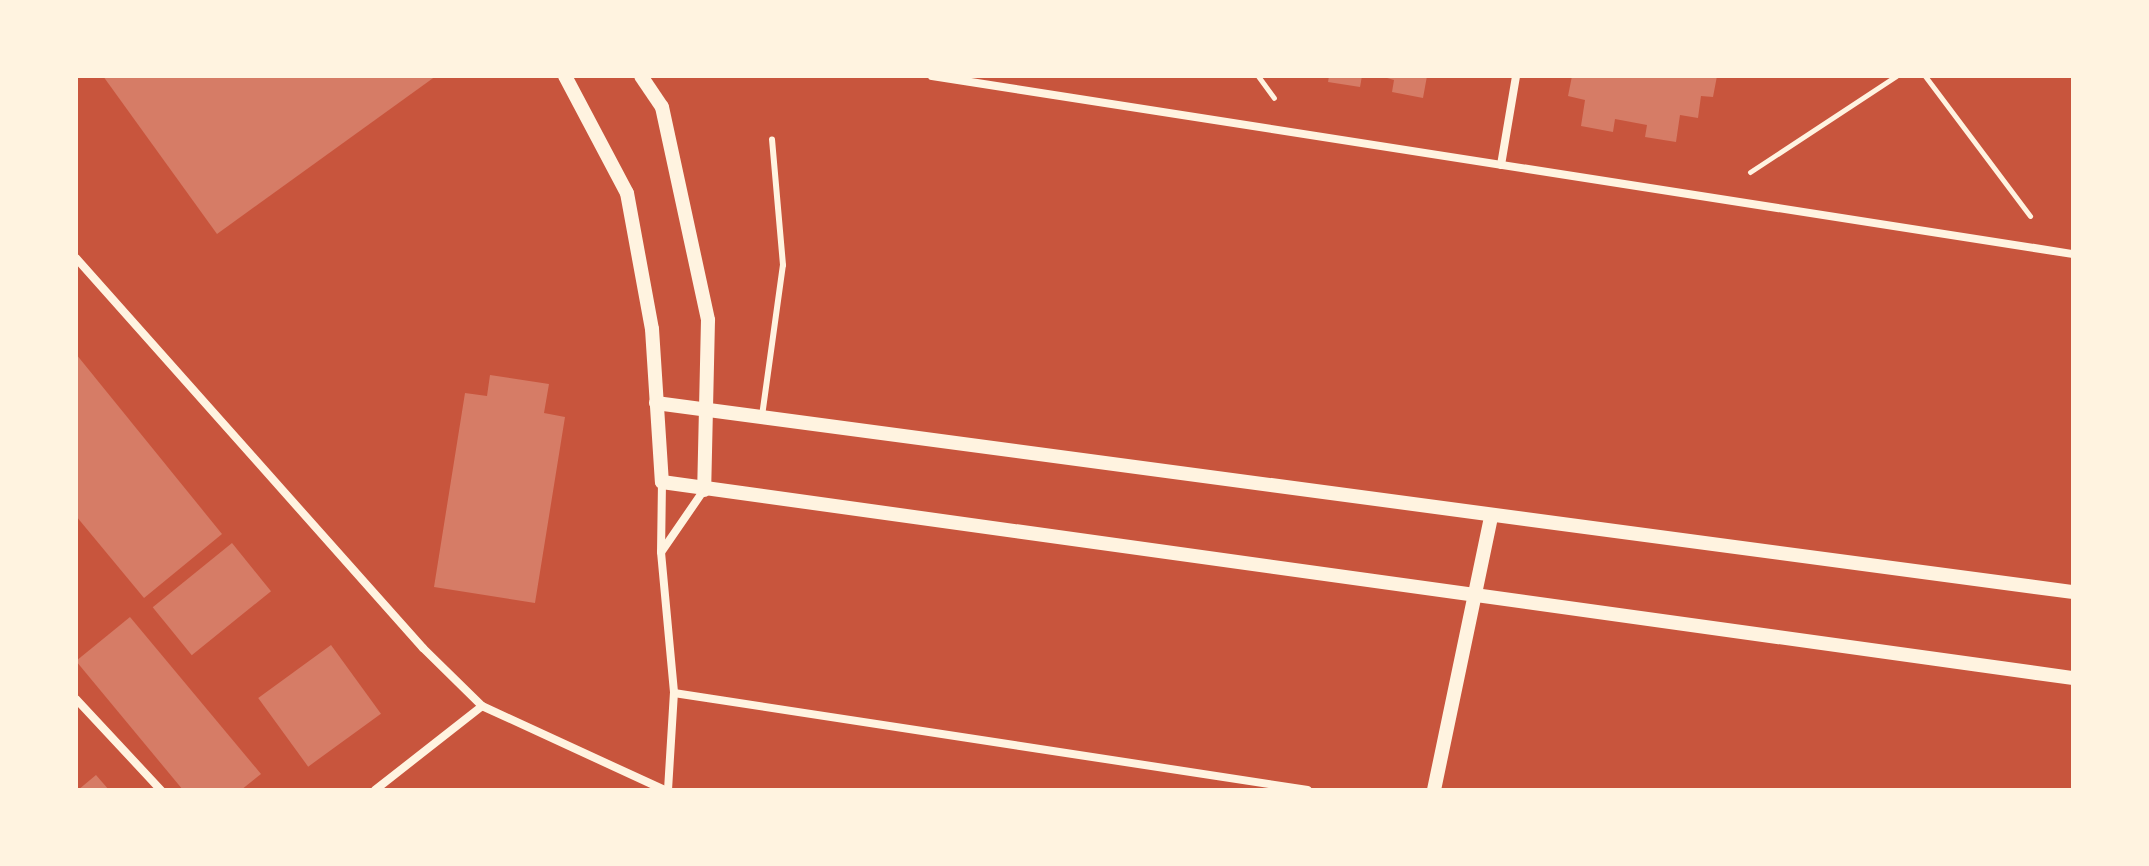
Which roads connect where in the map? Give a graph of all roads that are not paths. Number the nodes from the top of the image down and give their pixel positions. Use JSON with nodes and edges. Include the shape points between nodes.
{"nodes":[{"id":1,"x":565,"y":76,"type":"edge"},
{"id":2,"x":641,"y":76,"type":"edge"},
{"id":3,"x":932,"y":76,"type":"edge"},
{"id":4,"x":1516,"y":76,"type":"edge"},
{"id":5,"x":975,"y":79,"type":"edge"},
{"id":6,"x":772,"y":139,"type":"dead end"},
{"id":7,"x":1501,"y":165,"type":"junction"},
{"id":8,"x":2073,"y":254,"type":"edge"},
{"id":9,"x":76,"y":258,"type":"edge"},
{"id":10,"x":656,"y":403,"type":"junction"},
{"id":11,"x":705,"y":408,"type":"junction"},
{"id":12,"x":762,"y":416,"type":"junction"},
{"id":13,"x":662,"y":482,"type":"junction"},
{"id":14,"x":704,"y":490,"type":"junction"},
{"id":15,"x":1491,"y":518,"type":"junction"},
{"id":16,"x":661,"y":552,"type":"junction"},
{"id":17,"x":1476,"y":591,"type":"junction"},
{"id":18,"x":2073,"y":592,"type":"edge"},
{"id":19,"x":2073,"y":678,"type":"edge"},
{"id":20,"x":674,"y":693,"type":"junction"},
{"id":21,"x":76,"y":699,"type":"edge"},
{"id":22,"x":482,"y":706,"type":"junction"},
{"id":23,"x":161,"y":790,"type":"edge"},
{"id":24,"x":375,"y":790,"type":"edge"},
{"id":25,"x":666,"y":790,"type":"edge"},
{"id":26,"x":1308,"y":790,"type":"edge"},
{"id":27,"x":1434,"y":790,"type":"edge"}],
"edges":[{"from":1,"to":10,"type":"street","via":[[627,193],[652,329]]},
{"from":2,"to":11,"type":"street","via":[[662,107],[708,320]]},
{"from":3,"to":5,"type":"street"},
{"from":4,"to":7,"type":"street"},
{"from":5,"to":7,"type":"street"},
{"from":6,"to":12,"type":"lane","via":[[783,265]]},
{"from":7,"to":8,"type":"street"},
{"from":9,"to":22,"type":"street","via":[[413,636]]},
{"from":10,"to":11,"type":"street"},
{"from":10,"to":13,"type":"street"},
{"from":11,"to":12,"type":"street"},
{"from":11,"to":14,"type":"street"},
{"from":12,"to":15,"type":"street"},
{"from":13,"to":14,"type":"street"},
{"from":13,"to":16,"type":"street"},
{"from":14,"to":16,"type":"street"},
{"from":14,"to":17,"type":"street"},
{"from":15,"to":17,"type":"street"},
{"from":15,"to":18,"type":"street"},
{"from":16,"to":20,"type":"street"},
{"from":17,"to":19,"type":"street"},
{"from":17,"to":27,"type":"street"},
{"from":20,"to":25,"type":"street"},
{"from":20,"to":26,"type":"street"},
{"from":21,"to":23,"type":"street"},
{"from":22,"to":24,"type":"street"},
{"from":22,"to":25,"type":"street"}]}
